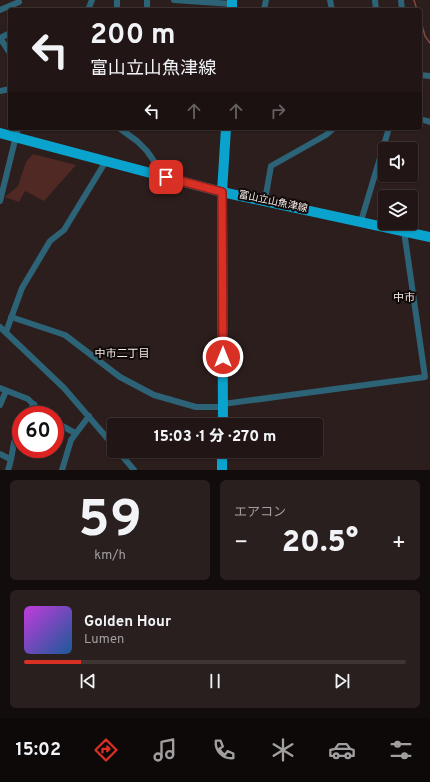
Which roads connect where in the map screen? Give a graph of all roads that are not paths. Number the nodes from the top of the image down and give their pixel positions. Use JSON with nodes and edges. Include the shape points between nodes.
{"nodes":[{"id":1,"x":174,"y":0,"type":"edge"},
{"id":2,"x":204,"y":1,"type":"edge"},
{"id":3,"x":19,"y":2,"type":"dead end"},
{"id":4,"x":232,"y":5,"type":"edge"},
{"id":5,"x":1,"y":8,"type":"edge"},
{"id":6,"x":0,"y":38,"type":"edge"},
{"id":7,"x":8,"y":48,"type":"edge"},
{"id":8,"x":122,"y":130,"type":"edge"},
{"id":9,"x":226,"y":130,"type":"edge"},
{"id":10,"x":332,"y":130,"type":"edge"},
{"id":11,"x":387,"y":130,"type":"edge"},
{"id":12,"x":0,"y":133,"type":"edge"},
{"id":13,"x":17,"y":133,"type":"edge"},
{"id":14,"x":106,"y":161,"type":"junction"},
{"id":15,"x":166,"y":177,"type":"junction"},
{"id":16,"x":3,"y":178,"type":"edge"},
{"id":17,"x":222,"y":192,"type":"junction"},
{"id":18,"x":265,"y":200,"type":"junction"},
{"id":19,"x":0,"y":201,"type":"edge"},
{"id":20,"x":361,"y":221,"type":"junction"},
{"id":21,"x":404,"y":231,"type":"junction"},
{"id":22,"x":430,"y":236,"type":"edge"},
{"id":23,"x":11,"y":316,"type":"junction"},
{"id":24,"x":0,"y":327,"type":"edge"},
{"id":25,"x":6,"y":332,"type":"junction"},
{"id":26,"x":3,"y":390,"type":"edge"},
{"id":27,"x":34,"y":404,"type":"edge"},
{"id":28,"x":0,"y":405,"type":"edge"},
{"id":29,"x":223,"y":406,"type":"junction"},
{"id":30,"x":89,"y":416,"type":"junction"},
{"id":31,"x":223,"y":418,"type":"edge"},
{"id":32,"x":64,"y":427,"type":"edge"},
{"id":33,"x":75,"y":433,"type":"junction"},
{"id":34,"x":107,"y":438,"type":"edge"},
{"id":35,"x":12,"y":444,"type":"edge"},
{"id":36,"x":0,"y":454,"type":"edge"},
{"id":37,"x":124,"y":458,"type":"edge"},
{"id":38,"x":222,"y":458,"type":"edge"},
{"id":39,"x":10,"y":459,"type":"junction"},
{"id":40,"x":8,"y":470,"type":"edge"},
{"id":41,"x":62,"y":470,"type":"edge"},
{"id":42,"x":134,"y":470,"type":"edge"},
{"id":43,"x":222,"y":470,"type":"edge"}],
"edges":[{"from":1,"to":2,"type":"street"},
{"from":2,"to":4,"type":"street"},
{"from":3,"to":5,"type":"street"},
{"from":6,"to":7,"type":"street"},
{"from":8,"to":15,"type":"street","via":[[147,151]]},
{"from":9,"to":17,"type":"main road"},
{"from":10,"to":18,"type":"street","via":[[271,166]]},
{"from":11,"to":20,"type":"street"},
{"from":12,"to":13,"type":"main road","name":"富山立山魚津線"},
{"from":13,"to":14,"type":"main road","name":"富山立山魚津線"},
{"from":13,"to":16,"type":"street"},
{"from":14,"to":15,"type":"main road","name":"富山立山魚津線"},
{"from":14,"to":23,"type":"street","via":[[64,230],[50,241],[22,288]]},
{"from":15,"to":17,"type":"main road","name":"富山立山魚津線"},
{"from":16,"to":19,"type":"street"},
{"from":17,"to":18,"type":"main road","name":"富山立山魚津線"},
{"from":17,"to":29,"type":"main road"},
{"from":18,"to":20,"type":"main road","name":"富山立山魚津線"},
{"from":20,"to":21,"type":"main road","name":"富山立山魚津線"},
{"from":21,"to":22,"type":"main road","name":"富山立山魚津線"},
{"from":21,"to":29,"type":"street","via":[[425,377]]},
{"from":23,"to":25,"type":"street"},
{"from":23,"to":29,"type":"street","via":[[65,335],[120,377],[154,396],[196,407]]},
{"from":24,"to":25,"type":"street"},
{"from":25,"to":30,"type":"street"},
{"from":26,"to":27,"type":"street","via":[[28,399]]},
{"from":26,"to":28,"type":"street"},
{"from":29,"to":31,"type":"main road"},
{"from":30,"to":33,"type":"street"},
{"from":30,"to":34,"type":"street"},
{"from":32,"to":33,"type":"street"},
{"from":33,"to":41,"type":"street"},
{"from":35,"to":39,"type":"street"},
{"from":36,"to":39,"type":"street"},
{"from":37,"to":42,"type":"street"},
{"from":38,"to":43,"type":"main road"},
{"from":39,"to":40,"type":"street"}]}
